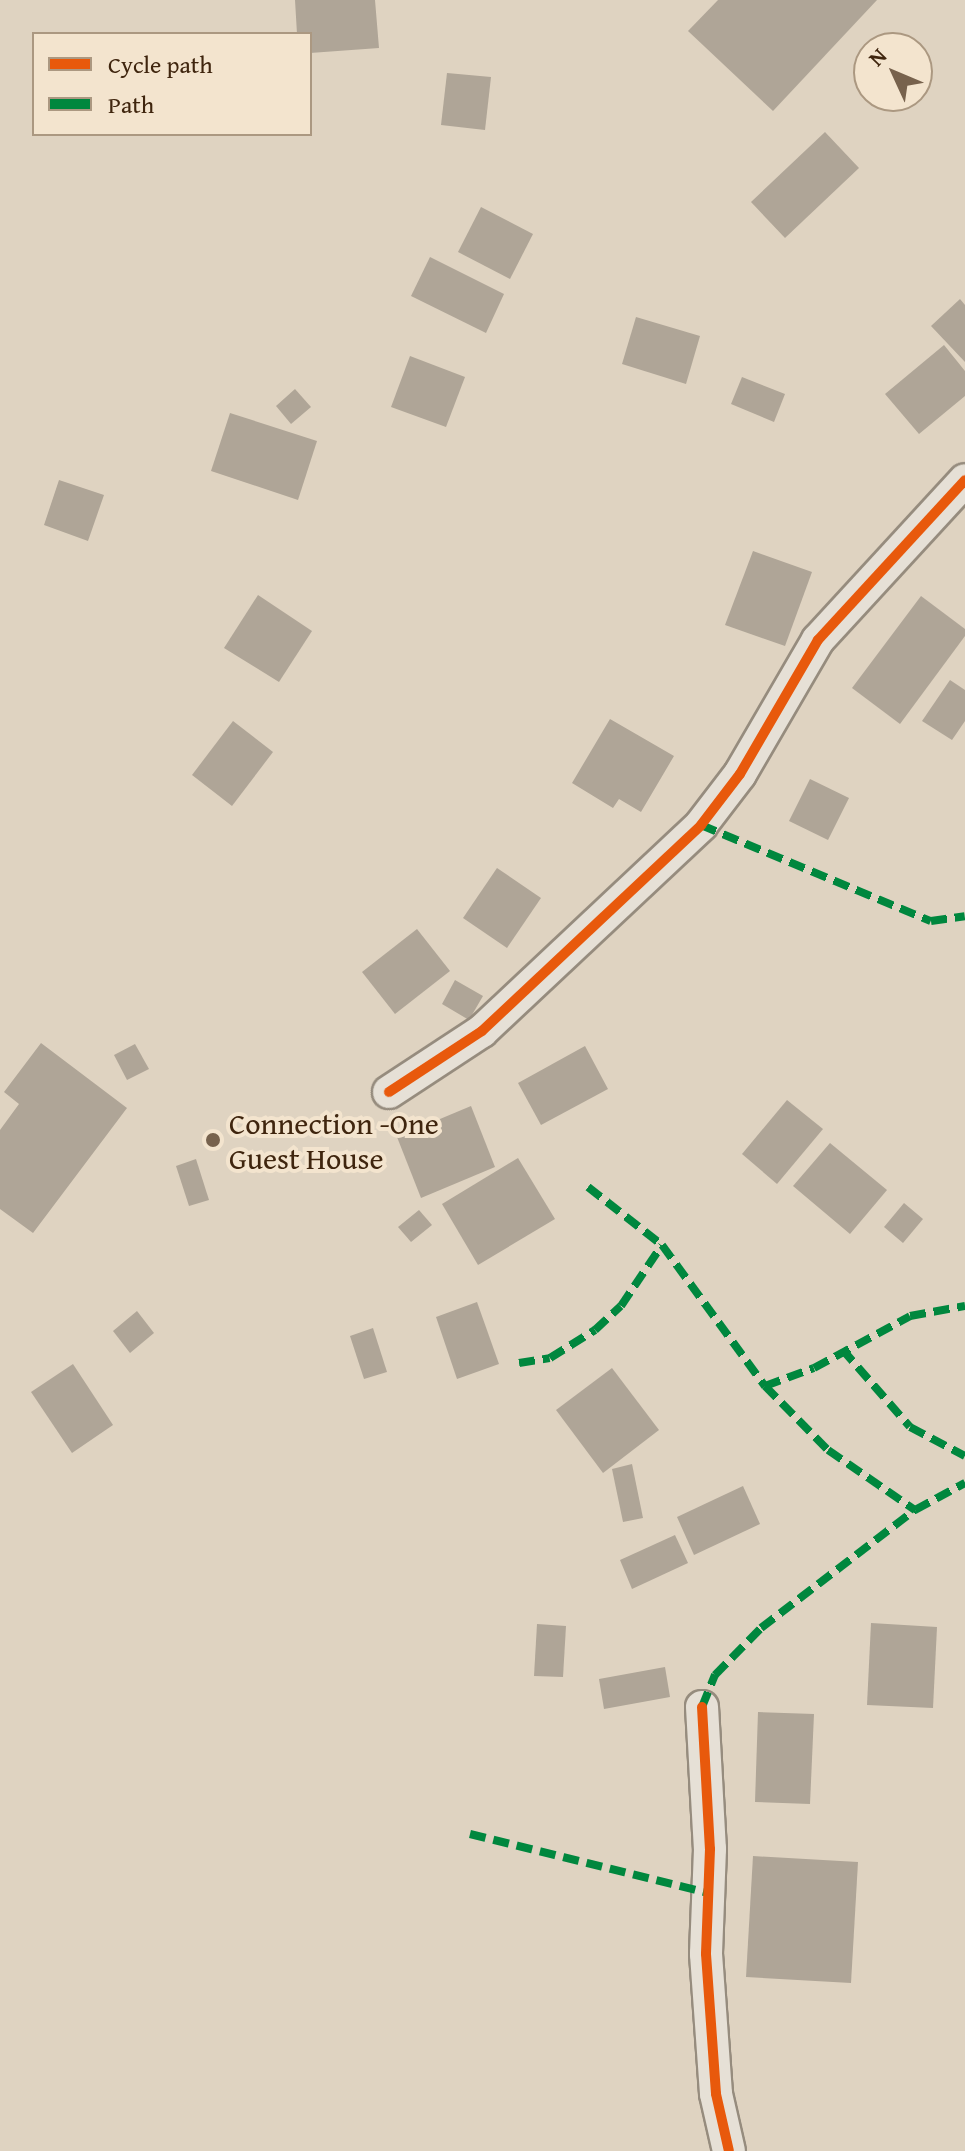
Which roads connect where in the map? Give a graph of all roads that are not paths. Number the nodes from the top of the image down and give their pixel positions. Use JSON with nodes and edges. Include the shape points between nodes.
{"nodes":[{"id":1,"x":965,"y":480,"type":"edge"},
{"id":2,"x":389,"y":1092,"type":"dead end"},
{"id":3,"x":702,"y":1707,"type":"dead end"},
{"id":4,"x":729,"y":2151,"type":"edge"}],
"edges":[{"from":1,"to":2,"type":"street","via":[[818,640],[740,774],[692,835],[482,1031]]},
{"from":3,"to":4,"type":"street","via":[[710,1849],[706,1954],[716,2094]]}]}
